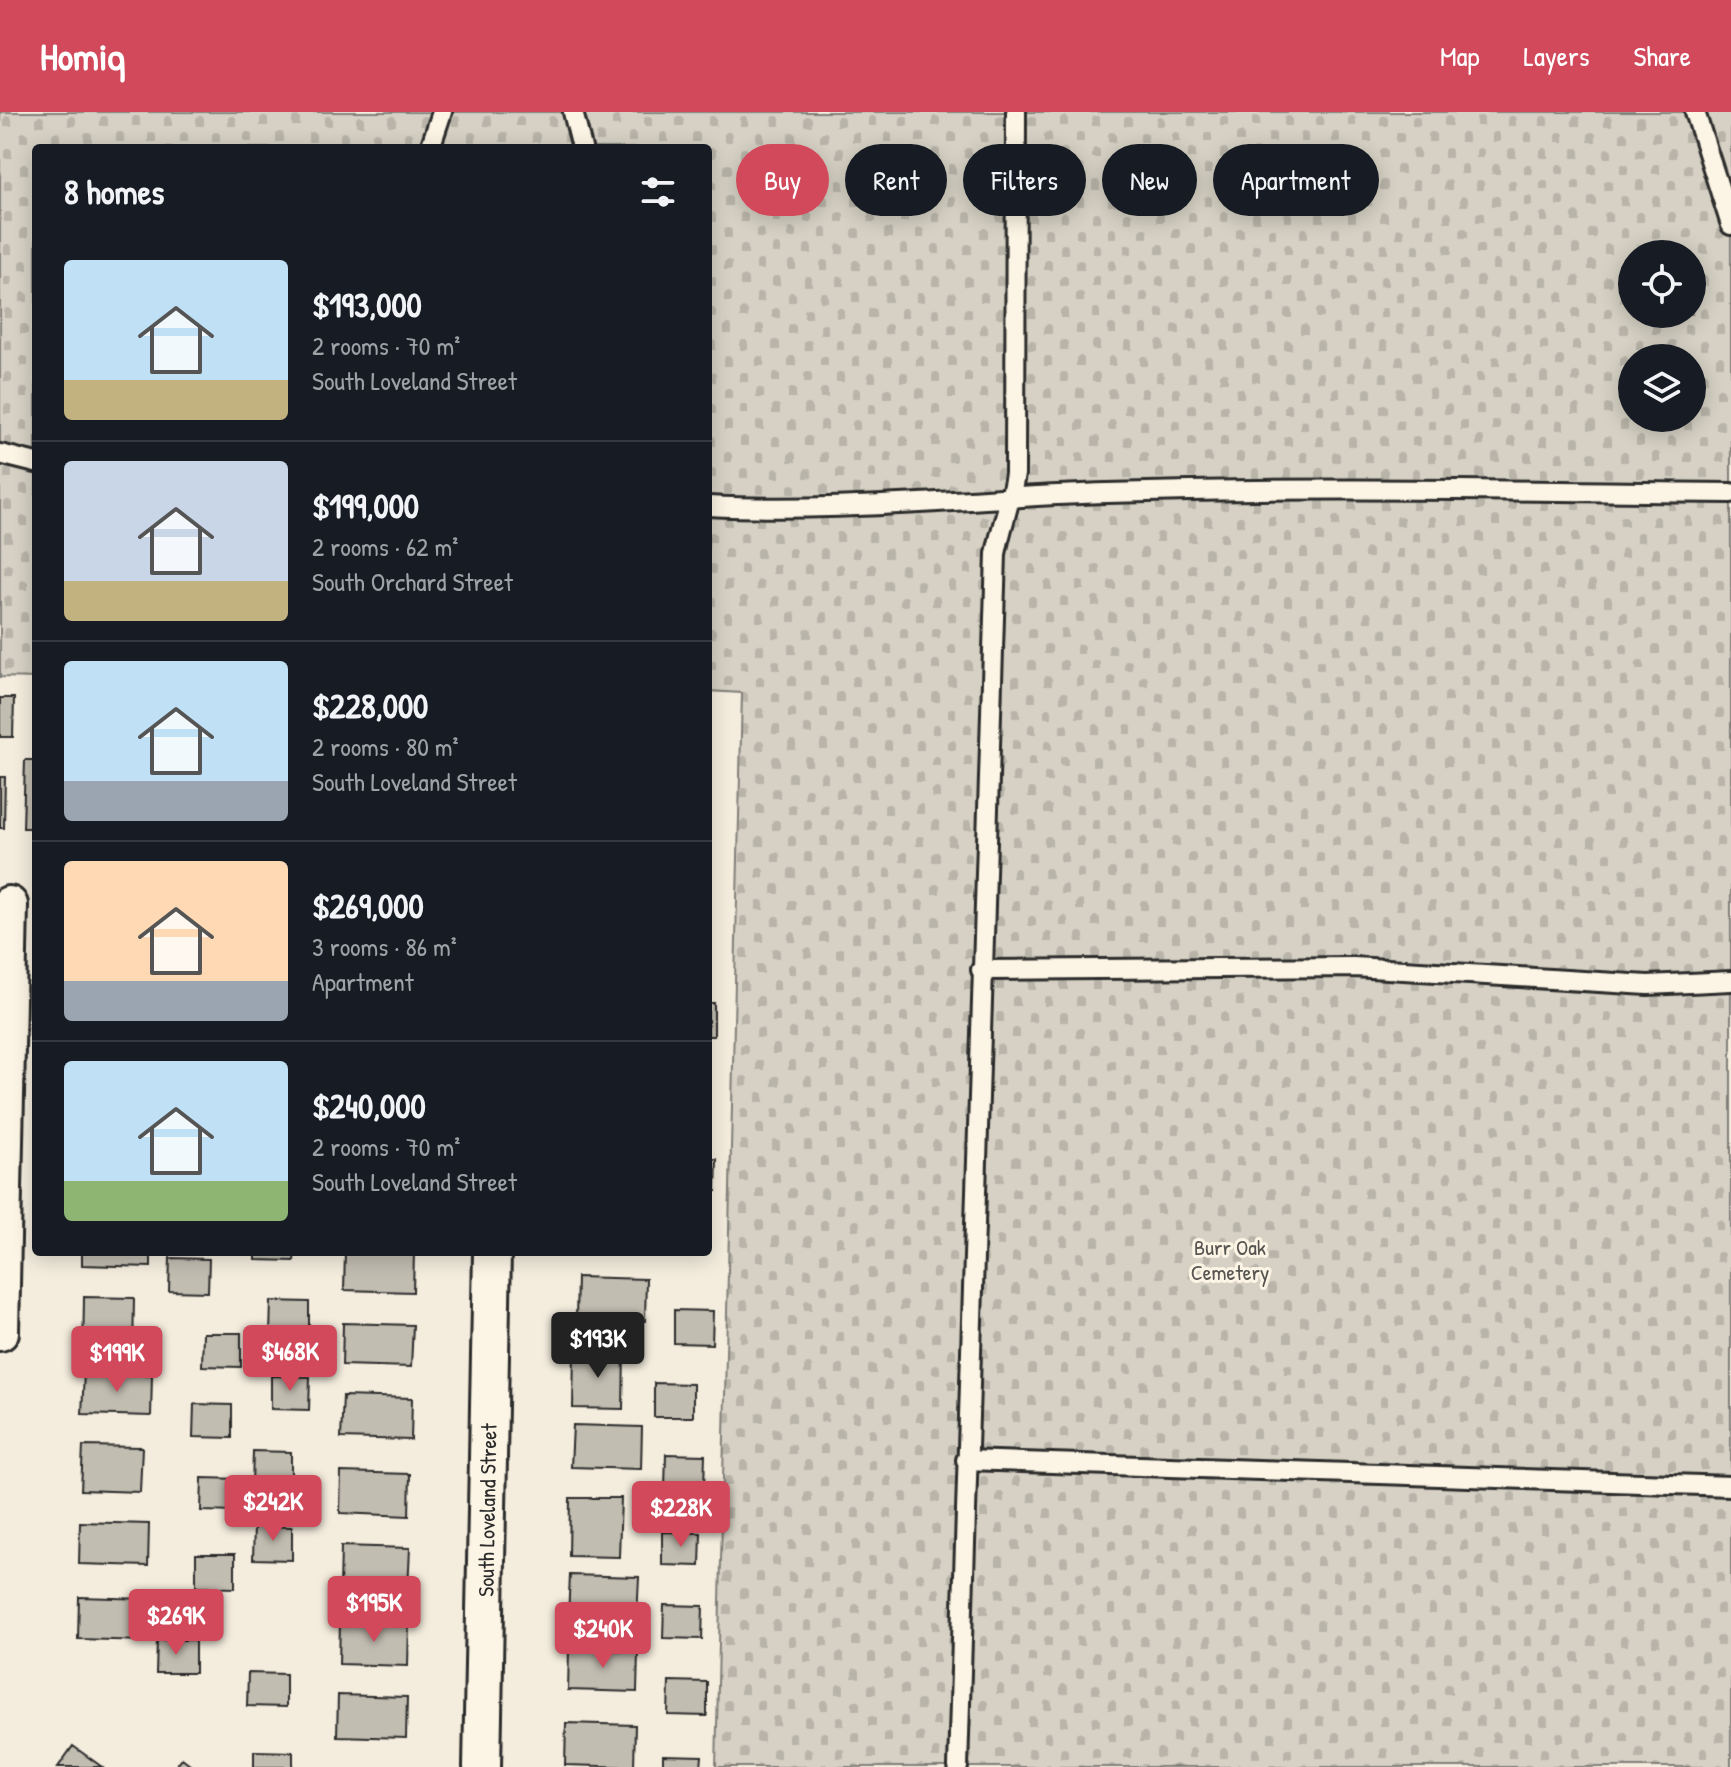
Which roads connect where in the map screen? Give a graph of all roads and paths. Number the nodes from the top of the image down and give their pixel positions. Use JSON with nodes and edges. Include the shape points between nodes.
{"nodes":[{"id":1,"x":442,"y":112,"type":"edge"},
{"id":2,"x":573,"y":112,"type":"edge"},
{"id":3,"x":1016,"y":112,"type":"edge"},
{"id":4,"x":1695,"y":112,"type":"edge"},
{"id":5,"x":431,"y":144,"type":"edge"},
{"id":6,"x":581,"y":144,"type":"edge"},
{"id":7,"x":1731,"y":225,"type":"edge"},
{"id":8,"x":0,"y":454,"type":"edge"},
{"id":9,"x":32,"y":462,"type":"edge"},
{"id":10,"x":1731,"y":493,"type":"edge"},
{"id":11,"x":1012,"y":497,"type":"junction"},
{"id":12,"x":712,"y":506,"type":"edge"},
{"id":13,"x":15,"y":906,"type":"edge"},
{"id":14,"x":981,"y":970,"type":"junction"},
{"id":15,"x":1731,"y":981,"type":"edge"},
{"id":16,"x":492,"y":1256,"type":"edge"},
{"id":17,"x":0,"y":1332,"type":"edge"},
{"id":18,"x":966,"y":1460,"type":"junction"},
{"id":19,"x":1731,"y":1486,"type":"edge"},
{"id":20,"x":482,"y":1767,"type":"edge"},
{"id":21,"x":958,"y":1767,"type":"edge"}],
"edges":[{"from":1,"to":5,"type":"lane"},
{"from":2,"to":6,"type":"lane"},
{"from":3,"to":11,"type":"lane"},
{"from":4,"to":7,"type":"lane"},
{"from":8,"to":9,"type":"lane"},
{"from":10,"to":11,"type":"lane","via":[[1409,490]]},
{"from":11,"to":12,"type":"lane","via":[[777,509]]},
{"from":11,"to":14,"type":"lane","via":[[996,554]]},
{"from":13,"to":17,"type":"street"},
{"from":14,"to":15,"type":"lane","via":[[1354,967],[1648,985]]},
{"from":14,"to":18,"type":"lane"},
{"from":16,"to":20,"type":"street","name":"South Loveland Street"},
{"from":18,"to":19,"type":"lane"},
{"from":18,"to":21,"type":"lane"}]}
